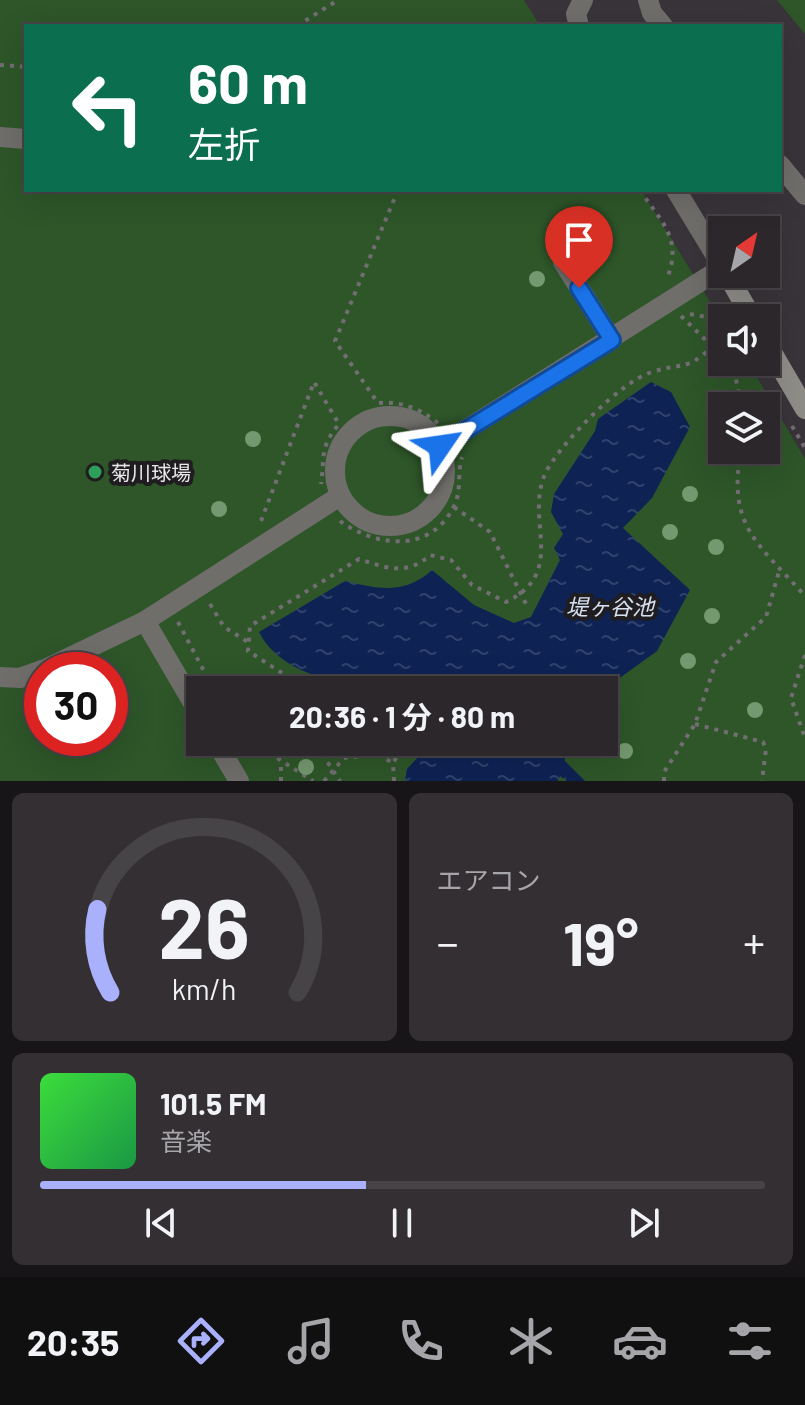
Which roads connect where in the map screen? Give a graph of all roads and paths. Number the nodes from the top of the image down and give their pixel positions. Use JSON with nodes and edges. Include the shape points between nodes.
{"nodes":[{"id":1,"x":338,"y":0,"type":"edge"},
{"id":2,"x":583,"y":0,"type":"edge"},
{"id":3,"x":648,"y":0,"type":"edge"},
{"id":4,"x":300,"y":24,"type":"edge"},
{"id":5,"x":578,"y":24,"type":"edge"},
{"id":6,"x":661,"y":24,"type":"edge"},
{"id":7,"x":0,"y":65,"type":"edge"},
{"id":8,"x":24,"y":67,"type":"edge"},
{"id":9,"x":0,"y":137,"type":"edge"},
{"id":10,"x":24,"y":139,"type":"edge"},
{"id":11,"x":782,"y":167,"type":"edge"},
{"id":12,"x":397,"y":192,"type":"edge"},
{"id":13,"x":641,"y":192,"type":"edge"},
{"id":14,"x":677,"y":192,"type":"edge"},
{"id":15,"x":805,"y":195,"type":"edge"},
{"id":16,"x":708,"y":244,"type":"edge"},
{"id":17,"x":563,"y":262,"type":"dead end"},
{"id":18,"x":667,"y":279,"type":"dead end"},
{"id":19,"x":708,"y":281,"type":"edge"},
{"id":20,"x":677,"y":311,"type":"junction"},
{"id":21,"x":708,"y":317,"type":"edge"},
{"id":22,"x":612,"y":340,"type":"junction"},
{"id":23,"x":708,"y":343,"type":"edge"},
{"id":24,"x":708,"y":351,"type":"edge"},
{"id":25,"x":780,"y":366,"type":"edge"},
{"id":26,"x":805,"y":409,"type":"edge"},
{"id":27,"x":441,"y":436,"type":"junction"},
{"id":28,"x":473,"y":450,"type":"dead end"},
{"id":29,"x":739,"y":464,"type":"edge"},
{"id":30,"x":310,"y":491,"type":"dead end"},
{"id":31,"x":340,"y":496,"type":"junction"},
{"id":32,"x":454,"y":507,"type":"junction"},
{"id":33,"x":273,"y":514,"type":"dead end"},
{"id":34,"x":339,"y":520,"type":"dead end"},
{"id":35,"x":780,"y":568,"type":"junction"},
{"id":36,"x":521,"y":595,"type":"junction"},
{"id":37,"x":805,"y":596,"type":"edge"},
{"id":38,"x":527,"y":606,"type":"dead end"},
{"id":39,"x":199,"y":609,"type":"dead end"},
{"id":40,"x":188,"y":615,"type":"dead end"},
{"id":41,"x":145,"y":621,"type":"junction"},
{"id":42,"x":249,"y":643,"type":"junction"},
{"id":43,"x":80,"y":652,"type":"edge"},
{"id":44,"x":805,"y":655,"type":"edge"},
{"id":45,"x":206,"y":676,"type":"edge"},
{"id":46,"x":287,"y":676,"type":"edge"},
{"id":47,"x":0,"y":677,"type":"edge"},
{"id":48,"x":24,"y":677,"type":"edge"},
{"id":49,"x":186,"y":691,"type":"edge"},
{"id":50,"x":695,"y":724,"type":"junction"},
{"id":51,"x":805,"y":738,"type":"edge"},
{"id":52,"x":224,"y":756,"type":"edge"},
{"id":53,"x":273,"y":756,"type":"edge"},
{"id":54,"x":323,"y":756,"type":"edge"},
{"id":55,"x":364,"y":756,"type":"edge"},
{"id":56,"x":381,"y":756,"type":"edge"},
{"id":57,"x":397,"y":756,"type":"edge"},
{"id":58,"x":281,"y":761,"type":"junction"},
{"id":59,"x":393,"y":763,"type":"junction"},
{"id":60,"x":332,"y":769,"type":"junction"},
{"id":61,"x":239,"y":781,"type":"edge"},
{"id":62,"x":281,"y":781,"type":"edge"},
{"id":63,"x":313,"y":781,"type":"edge"},
{"id":64,"x":324,"y":781,"type":"edge"},
{"id":65,"x":340,"y":781,"type":"edge"},
{"id":66,"x":394,"y":781,"type":"edge"},
{"id":67,"x":664,"y":781,"type":"edge"},
{"id":68,"x":762,"y":781,"type":"edge"}],
"edges":[{"from":1,"to":4,"type":"path"},
{"from":2,"to":5,"type":"street","via":[[576,14]]},
{"from":3,"to":6,"type":"street"},
{"from":7,"to":8,"type":"path"},
{"from":9,"to":10,"type":"street"},
{"from":11,"to":15,"type":"street"},
{"from":12,"to":27,"type":"path","via":[[335,341],[378,403],[417,408]]},
{"from":13,"to":18,"type":"path","via":[[674,241]]},
{"from":14,"to":16,"type":"street"},
{"from":17,"to":22,"type":"street"},
{"from":19,"to":20,"type":"street"},
{"from":20,"to":21,"type":"path"},
{"from":20,"to":22,"type":"street"},
{"from":20,"to":23,"type":"path"},
{"from":22,"to":27,"type":"street"},
{"from":24,"to":36,"type":"path","via":[[694,364],[649,372],[582,422],[546,472],[536,504],[544,547],[535,576]]},
{"from":25,"to":26,"type":"street"},
{"from":27,"to":31,"type":"street","via":[[408,419],[382,416],[365,421],[351,431],[338,453],[335,479]]},
{"from":27,"to":31,"type":"street","via":[[446,480],[440,497],[415,521],[381,526],[350,510]]},
{"from":28,"to":32,"type":"path","via":[[460,458]]},
{"from":29,"to":35,"type":"path","via":[[736,481],[745,529]]},
{"from":30,"to":33,"type":"path","via":[[322,483],[321,457],[339,424],[314,382],[260,522]]},
{"from":31,"to":41,"type":"street"},
{"from":32,"to":34,"type":"path","via":[[419,538],[402,541],[371,539]]},
{"from":32,"to":36,"type":"path","via":[[490,532]]},
{"from":35,"to":37,"type":"path"},
{"from":35,"to":50,"type":"path","via":[[766,617],[716,662]]},
{"from":36,"to":38,"type":"path"},
{"from":36,"to":42,"type":"path","via":[[506,602],[472,585],[451,560],[430,555],[417,567],[391,569],[359,559],[250,626]]},
{"from":39,"to":42,"type":"path","via":[[209,602],[224,627]]},
{"from":40,"to":45,"type":"path","via":[[177,622]]},
{"from":41,"to":43,"type":"street"},
{"from":41,"to":49,"type":"street"},
{"from":42,"to":46,"type":"path","via":[[248,651]]},
{"from":44,"to":51,"type":"path","via":[[791,698]]},
{"from":47,"to":48,"type":"street"},
{"from":50,"to":67,"type":"path","via":[[664,772]]},
{"from":50,"to":68,"type":"path","via":[[763,742]]},
{"from":52,"to":61,"type":"street"},
{"from":53,"to":58,"type":"path"},
{"from":54,"to":60,"type":"path"},
{"from":55,"to":60,"type":"path","via":[[344,758]]},
{"from":56,"to":59,"type":"path"},
{"from":57,"to":59,"type":"path"},
{"from":58,"to":62,"type":"path"},
{"from":58,"to":63,"type":"path"},
{"from":59,"to":66,"type":"path"},
{"from":60,"to":64,"type":"path"},
{"from":60,"to":65,"type":"path"}]}
